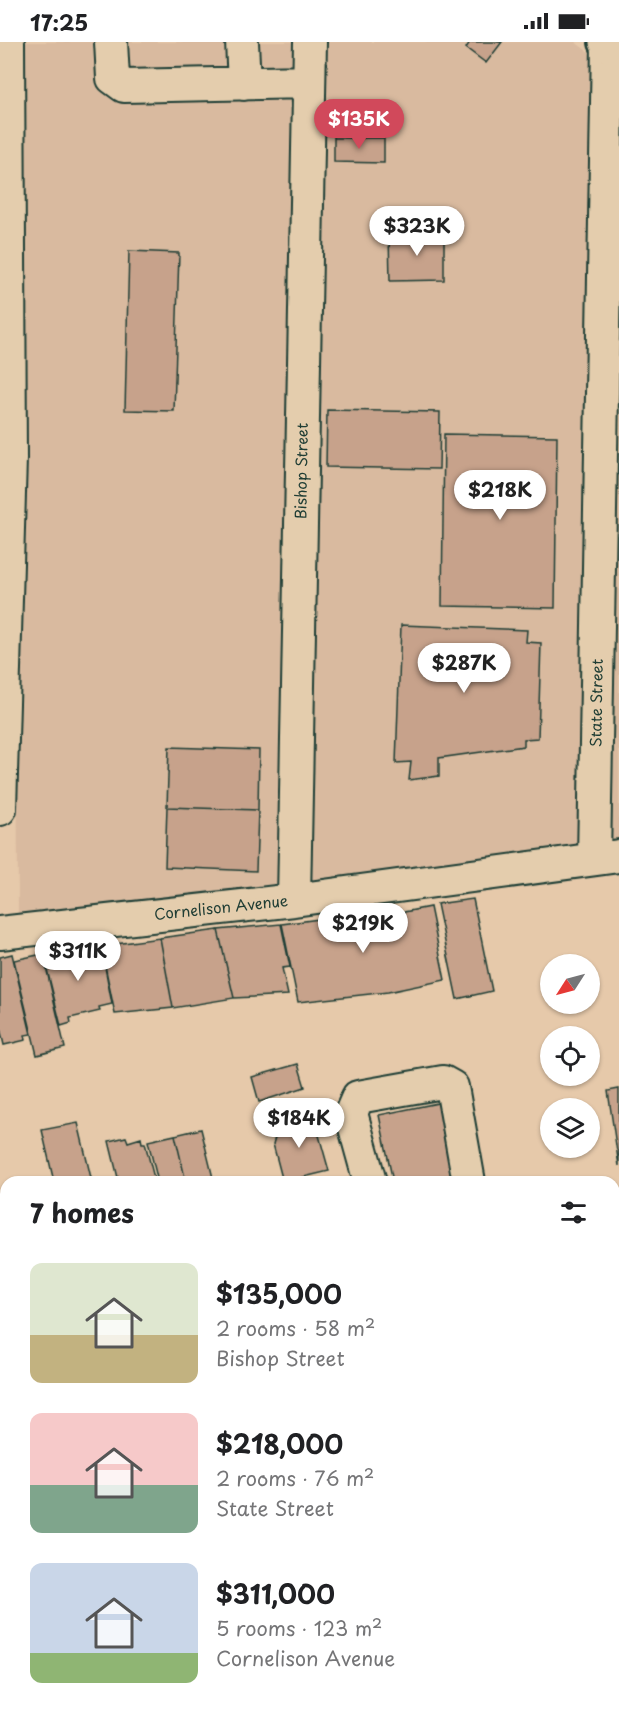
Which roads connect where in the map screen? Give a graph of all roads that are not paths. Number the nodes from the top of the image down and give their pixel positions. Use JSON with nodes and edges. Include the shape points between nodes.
{"nodes":[{"id":1,"x":8,"y":42,"type":"edge"},
{"id":2,"x":111,"y":42,"type":"edge"},
{"id":3,"x":243,"y":42,"type":"edge"},
{"id":4,"x":310,"y":42,"type":"edge"},
{"id":5,"x":611,"y":46,"type":"edge"},
{"id":6,"x":309,"y":82,"type":"junction"},
{"id":7,"x":244,"y":84,"type":"junction"},
{"id":8,"x":0,"y":809,"type":"edge"},
{"id":9,"x":607,"y":857,"type":"edge"},
{"id":10,"x":294,"y":900,"type":"junction"},
{"id":11,"x":0,"y":933,"type":"edge"},
{"id":12,"x":368,"y":1176,"type":"edge"},
{"id":13,"x":468,"y":1176,"type":"edge"}],
"edges":[{"from":1,"to":8,"type":"street","via":[[10,458]]},
{"from":2,"to":7,"type":"street","via":[[113,78],[124,86]]},
{"from":3,"to":7,"type":"street"},
{"from":4,"to":6,"type":"street","name":"Bishop Street"},
{"from":5,"to":9,"type":"street","name":"State Street"},
{"from":6,"to":7,"type":"street"},
{"from":6,"to":10,"type":"street","name":"Bishop Street"},
{"from":9,"to":10,"type":"street","name":"Cornelison Avenue"},
{"from":10,"to":11,"type":"street","name":"Cornelison Avenue"},
{"from":12,"to":13,"type":"street","via":[[351,1113],[358,1097],[443,1082],[452,1087]]}]}
